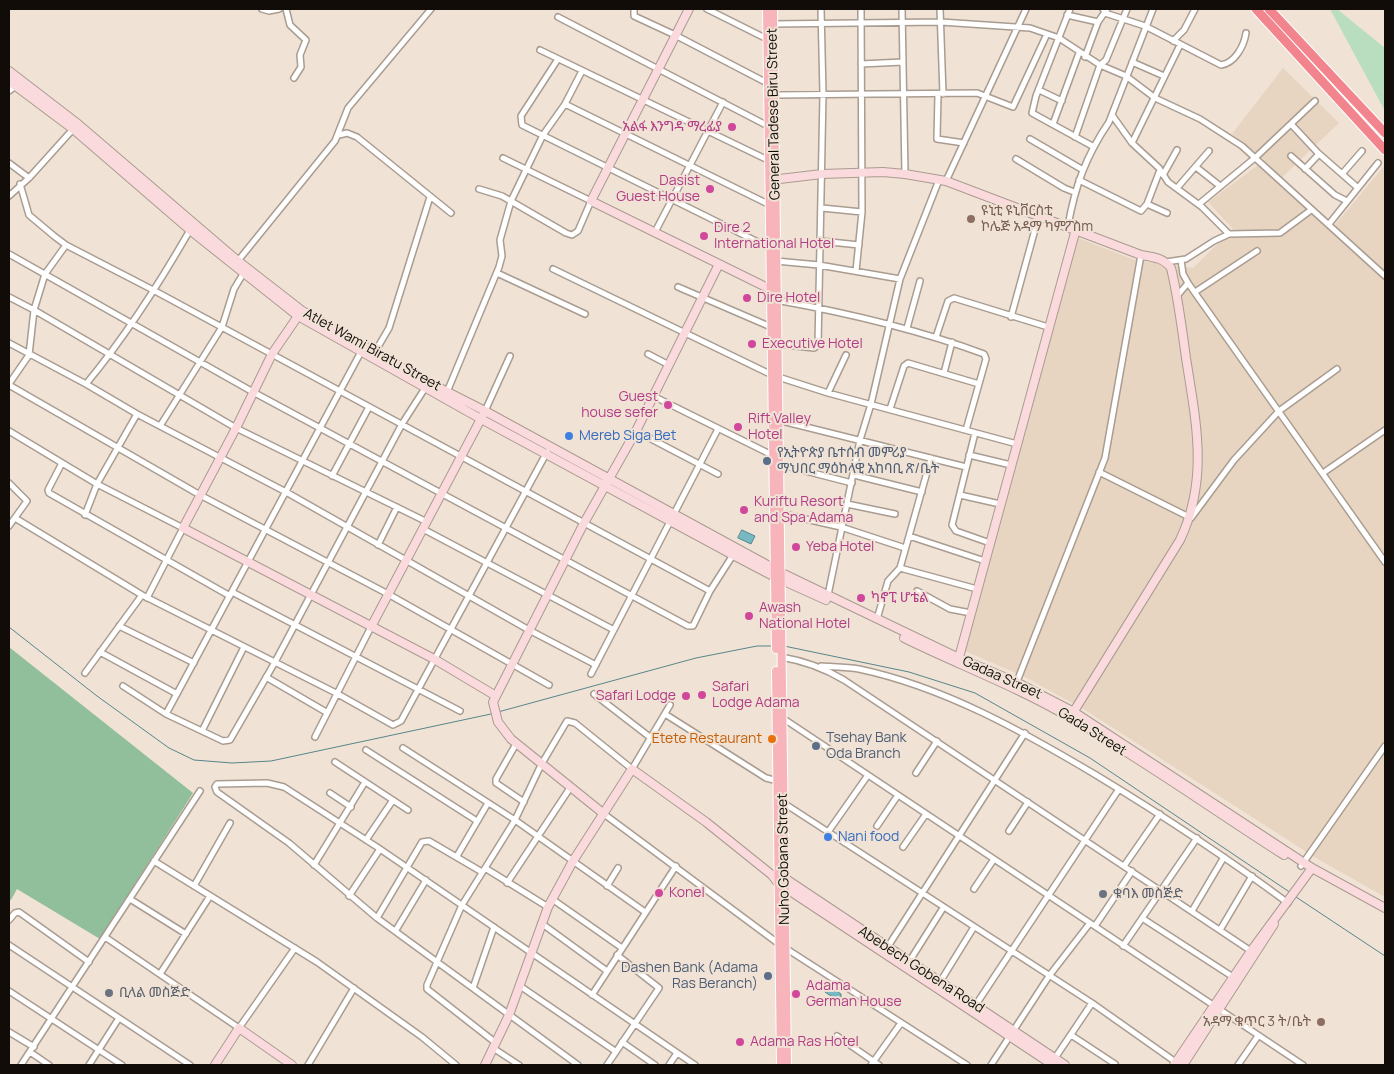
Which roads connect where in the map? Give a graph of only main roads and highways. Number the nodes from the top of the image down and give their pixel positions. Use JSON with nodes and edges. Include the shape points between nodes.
{"nodes":[{"id":1,"x":766,"y":9,"type":"edge"},
{"id":2,"x":773,"y":9,"type":"edge"},
{"id":3,"x":1256,"y":9,"type":"edge"},
{"id":4,"x":1269,"y":9,"type":"edge"},
{"id":5,"x":771,"y":84,"type":"junction"},
{"id":6,"x":1385,"y":133,"type":"edge"},
{"id":7,"x":1385,"y":150,"type":"edge"},
{"id":8,"x":772,"y":162,"type":"junction"},
{"id":9,"x":772,"y":180,"type":"junction"},
{"id":10,"x":774,"y":294,"type":"junction"},
{"id":11,"x":775,"y":376,"type":"junction"},
{"id":12,"x":774,"y":460,"type":"junction"},
{"id":13,"x":778,"y":575,"type":"junction"},
{"id":14,"x":782,"y":946,"type":"junction"},
{"id":15,"x":781,"y":1065,"type":"edge"},
{"id":16,"x":787,"y":1065,"type":"edge"}],
"edges":[{"from":1,"to":5,"type":"main road","name":"General Tadese Biru Street"},
{"from":2,"to":5,"type":"main road","name":"General Tadese Biru Street"},
{"from":3,"to":7,"type":"highway"},
{"from":4,"to":6,"type":"highway"},
{"from":5,"to":8,"type":"main road","name":"General Tadese Biru Street","via":[[768,126]]},
{"from":5,"to":8,"type":"main road","name":"General Tadese Biru Street","via":[[775,95]]},
{"from":8,"to":9,"type":"main road","name":"General Tadese Biru Street"},
{"from":9,"to":10,"type":"main road","name":"General Tadese Biru Street","via":[[776,261]]},
{"from":9,"to":10,"type":"main road","name":"General Tadese Biru Street","via":[[770,248]]},
{"from":10,"to":11,"type":"main road","name":"General Tadese Biru Street"},
{"from":10,"to":11,"type":"main road","name":"General Tadese Biru Street","via":[[771,328]]},
{"from":11,"to":12,"type":"main road","name":"General Tadese Biru Street"},
{"from":12,"to":13,"type":"main road","name":"General Tadese Biru Street"},
{"from":12,"to":13,"type":"main road","name":"General Tadese Biru Street","via":[[779,513]]},
{"from":13,"to":14,"type":"main road","name":"Nuho Gobana Street"},
{"from":14,"to":15,"type":"main road","name":"Nuho Gobana Street"},
{"from":14,"to":16,"type":"main road","name":"Nuho Gobana Street"}]}
